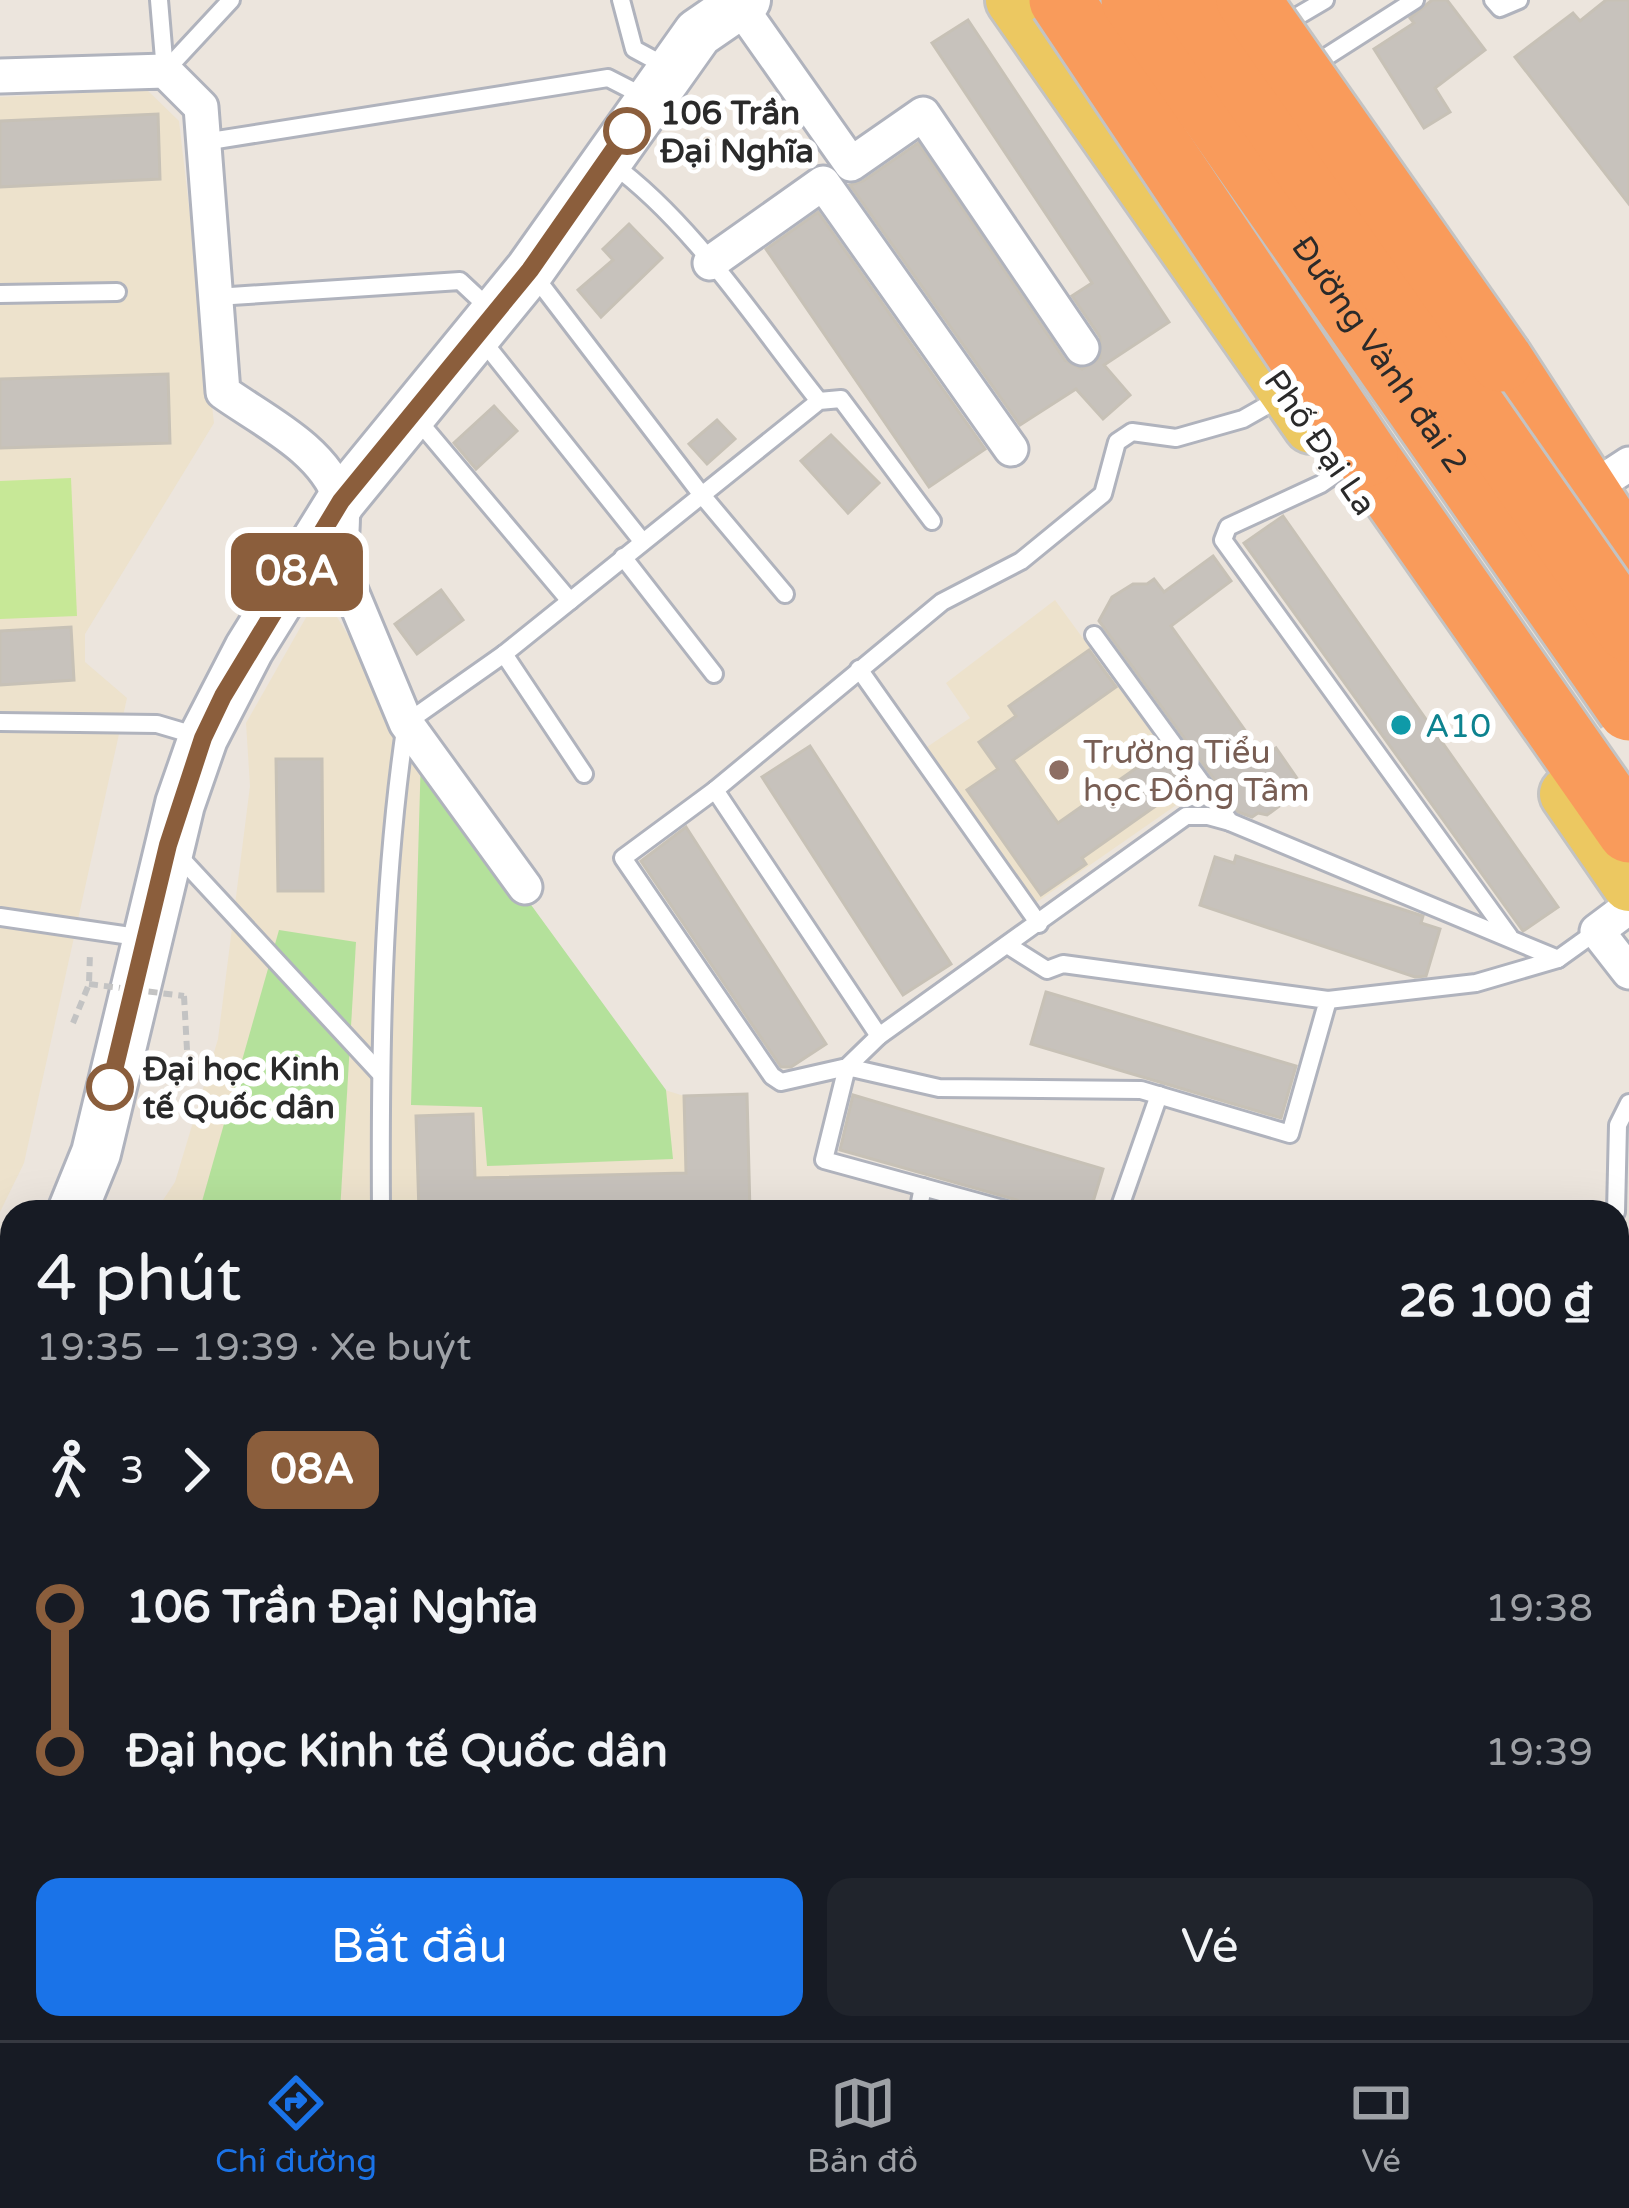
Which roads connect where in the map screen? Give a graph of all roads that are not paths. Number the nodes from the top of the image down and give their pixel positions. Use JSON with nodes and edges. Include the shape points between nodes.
{"nodes":[{"id":1,"x":159,"y":0,"type":"edge"},
{"id":2,"x":231,"y":0,"type":"edge"},
{"id":3,"x":620,"y":0,"type":"edge"},
{"id":4,"x":1013,"y":0,"type":"edge"},
{"id":5,"x":1061,"y":0,"type":"edge"},
{"id":6,"x":1085,"y":0,"type":"edge"},
{"id":7,"x":1133,"y":0,"type":"edge"},
{"id":8,"x":1415,"y":0,"type":"edge"},
{"id":9,"x":1493,"y":0,"type":"edge"},
{"id":10,"x":1519,"y":0,"type":"edge"},
{"id":11,"x":743,"y":2,"type":"edge"},
{"id":12,"x":1261,"y":14,"type":"edge"},
{"id":13,"x":165,"y":71,"type":"junction"},
{"id":14,"x":0,"y":76,"type":"edge"},
{"id":15,"x":660,"y":85,"type":"junction"},
{"id":16,"x":1144,"y":91,"type":"junction"},
{"id":17,"x":204,"y":142,"type":"junction"},
{"id":18,"x":1314,"y":147,"type":"junction"},
{"id":19,"x":607,"y":160,"type":"junction"},
{"id":20,"x":1385,"y":160,"type":"junction"},
{"id":21,"x":837,"y":173,"type":"junction"},
{"id":22,"x":1243,"y":226,"type":"junction"},
{"id":23,"x":710,"y":263,"type":"junction"},
{"id":24,"x":530,"y":270,"type":"junction"},
{"id":25,"x":117,"y":292,"type":"dead end"},
{"id":26,"x":0,"y":294,"type":"edge"},
{"id":27,"x":1216,"y":294,"type":"junction"},
{"id":28,"x":216,"y":297,"type":"junction"},
{"id":29,"x":486,"y":324,"type":"junction"},
{"id":30,"x":1082,"y":347,"type":"dead end"},
{"id":31,"x":1288,"y":392,"type":"junction"},
{"id":32,"x":818,"y":401,"type":"junction"},
{"id":33,"x":412,"y":412,"type":"junction"},
{"id":34,"x":1011,"y":448,"type":"dead end"},
{"id":35,"x":1353,"y":462,"type":"junction"},
{"id":36,"x":1621,"y":485,"type":"edge"},
{"id":37,"x":701,"y":494,"type":"junction"},
{"id":38,"x":341,"y":501,"type":"junction"},
{"id":39,"x":932,"y":521,"type":"dead end"},
{"id":40,"x":642,"y":541,"type":"junction"},
{"id":41,"x":622,"y":557,"type":"junction"},
{"id":42,"x":1629,"y":557,"type":"edge"},
{"id":43,"x":784,"y":594,"type":"dead end"},
{"id":44,"x":569,"y":601,"type":"junction"},
{"id":45,"x":1629,"y":616,"type":"edge"},
{"id":46,"x":1629,"y":630,"type":"edge"},
{"id":47,"x":1094,"y":635,"type":"dead end"},
{"id":48,"x":504,"y":654,"type":"junction"},
{"id":49,"x":860,"y":669,"type":"junction"},
{"id":50,"x":714,"y":674,"type":"dead end"},
{"id":51,"x":1629,"y":709,"type":"edge"},
{"id":52,"x":0,"y":722,"type":"edge"},
{"id":53,"x":406,"y":723,"type":"junction"},
{"id":54,"x":203,"y":738,"type":"junction"},
{"id":55,"x":584,"y":774,"type":"dead end"},
{"id":56,"x":1629,"y":789,"type":"edge"},
{"id":57,"x":715,"y":790,"type":"junction"},
{"id":58,"x":1230,"y":822,"type":"junction"},
{"id":59,"x":1629,"y":831,"type":"edge"},
{"id":60,"x":168,"y":845,"type":"junction"},
{"id":61,"x":1629,"y":884,"type":"edge"},
{"id":62,"x":525,"y":887,"type":"dead end"},
{"id":63,"x":1629,"y":907,"type":"edge"},
{"id":64,"x":0,"y":917,"type":"edge"},
{"id":65,"x":1039,"y":924,"type":"junction"},
{"id":66,"x":1597,"y":931,"type":"junction"},
{"id":67,"x":1510,"y":937,"type":"junction"},
{"id":68,"x":145,"y":938,"type":"junction"},
{"id":69,"x":1009,"y":946,"type":"junction"},
{"id":70,"x":1558,"y":958,"type":"junction"},
{"id":71,"x":1629,"y":972,"type":"edge"},
{"id":72,"x":1328,"y":1000,"type":"junction"},
{"id":73,"x":879,"y":1036,"type":"junction"},
{"id":74,"x":847,"y":1067,"type":"junction"},
{"id":75,"x":379,"y":1072,"type":"junction"},
{"id":76,"x":1159,"y":1095,"type":"junction"},
{"id":77,"x":1629,"y":1103,"type":"edge"},
{"id":78,"x":923,"y":1186,"type":"junction"},
{"id":79,"x":78,"y":1200,"type":"edge"},
{"id":80,"x":381,"y":1200,"type":"edge"},
{"id":81,"x":920,"y":1200,"type":"edge"},
{"id":82,"x":972,"y":1200,"type":"edge"},
{"id":83,"x":1122,"y":1200,"type":"edge"},
{"id":84,"x":1616,"y":1200,"type":"edge"}],
"edges":[{"from":1,"to":13,"type":"lane"},
{"from":2,"to":13,"type":"lane"},
{"from":3,"to":15,"type":"lane","via":[[634,49]]},
{"from":4,"to":27,"type":"main road","name":"Phố Đại La"},
{"from":5,"to":35,"type":"highway","bridge":true},
{"from":6,"to":16,"type":"main road","name":"Phố Đại La"},
{"from":7,"to":51,"type":"highway","name":"Đường Vành đai 2","bridge":true},
{"from":8,"to":12,"type":"lane"},
{"from":9,"to":10,"type":"lane","via":[[1500,8]]},
{"from":11,"to":15,"type":"street","via":[[698,33]]},
{"from":11,"to":21,"type":"street"},
{"from":12,"to":16,"type":"main road"},
{"from":12,"to":18,"type":"main road"},
{"from":12,"to":20,"type":"main road"},
{"from":12,"to":42,"type":"highway","bridge":true},
{"from":12,"to":46,"type":"highway","name":"Đường Vành đai 2","bridge":true},
{"from":13,"to":14,"type":"street"},
{"from":13,"to":17,"type":"street","via":[[201,107]]},
{"from":15,"to":17,"type":"lane","via":[[608,78]]},
{"from":15,"to":19,"type":"street"},
{"from":16,"to":22,"type":"main road","name":"Phố Đại La"},
{"from":17,"to":28,"type":"street"},
{"from":18,"to":20,"type":"main road"},
{"from":18,"to":45,"type":"main road"},
{"from":19,"to":23,"type":"lane","via":[[641,184]]},
{"from":19,"to":24,"type":"street"},
{"from":20,"to":36,"type":"main road"},
{"from":21,"to":23,"type":"street"},
{"from":21,"to":30,"type":"street","via":[[922,114]]},
{"from":21,"to":34,"type":"street"},
{"from":22,"to":27,"type":"main road"},
{"from":22,"to":56,"type":"main road","name":"Phố Đại La"},
{"from":23,"to":32,"type":"lane"},
{"from":24,"to":29,"type":"street"},
{"from":24,"to":37,"type":"lane"},
{"from":25,"to":26,"type":"lane"},
{"from":27,"to":31,"type":"main road","name":"Phố Đại La"},
{"from":28,"to":29,"type":"lane","via":[[460,280]]},
{"from":28,"to":38,"type":"street","via":[[223,392],[307,451]]},
{"from":29,"to":33,"type":"street"},
{"from":29,"to":40,"type":"lane"},
{"from":31,"to":35,"type":"main road","name":"Phố Đại La"},
{"from":31,"to":49,"type":"lane","via":[[1244,418],[1176,438],[1132,432],[1117,442],[1103,494],[1021,561],[942,602]]},
{"from":32,"to":37,"type":"lane"},
{"from":32,"to":39,"type":"lane","via":[[841,399]]},
{"from":33,"to":38,"type":"street"},
{"from":33,"to":44,"type":"lane"},
{"from":35,"to":59,"type":"highway"},
{"from":35,"to":61,"type":"main road","name":"Phố Đại La"},
{"from":35,"to":67,"type":"lane","via":[[1228,527],[1223,540]]},
{"from":37,"to":40,"type":"lane"},
{"from":37,"to":43,"type":"lane"},
{"from":38,"to":53,"type":"street","via":[[340,562]]},
{"from":38,"to":54,"type":"street"},
{"from":40,"to":41,"type":"lane"},
{"from":41,"to":44,"type":"lane"},
{"from":41,"to":50,"type":"lane"},
{"from":44,"to":48,"type":"lane"},
{"from":47,"to":58,"type":"lane"},
{"from":48,"to":53,"type":"lane"},
{"from":48,"to":55,"type":"lane"},
{"from":49,"to":57,"type":"lane"},
{"from":49,"to":65,"type":"lane"},
{"from":52,"to":54,"type":"lane","via":[[157,724]]},
{"from":53,"to":62,"type":"street"},
{"from":53,"to":75,"type":"lane"},
{"from":54,"to":60,"type":"street"},
{"from":57,"to":73,"type":"lane"},
{"from":57,"to":74,"type":"lane","via":[[623,858],[772,1076],[781,1082]]},
{"from":58,"to":65,"type":"lane","via":[[1186,816]]},
{"from":58,"to":67,"type":"lane"},
{"from":60,"to":68,"type":"street"},
{"from":60,"to":75,"type":"lane"},
{"from":63,"to":66,"type":"street"},
{"from":64,"to":68,"type":"lane"},
{"from":65,"to":69,"type":"lane"},
{"from":66,"to":70,"type":"lane"},
{"from":66,"to":71,"type":"street"},
{"from":67,"to":70,"type":"lane"},
{"from":68,"to":79,"type":"street","via":[[96,1153]]},
{"from":69,"to":72,"type":"lane","via":[[1047,970],[1063,964]]},
{"from":69,"to":73,"type":"lane"},
{"from":70,"to":72,"type":"lane","via":[[1476,983]]},
{"from":72,"to":76,"type":"lane","via":[[1290,1134]]},
{"from":73,"to":74,"type":"lane"},
{"from":74,"to":76,"type":"lane","via":[[939,1088]]},
{"from":74,"to":78,"type":"lane","via":[[824,1160]]},
{"from":75,"to":80,"type":"lane"},
{"from":76,"to":83,"type":"lane"},
{"from":77,"to":84,"type":"lane","via":[[1618,1130]]},
{"from":78,"to":81,"type":"lane"},
{"from":78,"to":82,"type":"lane"}]}
